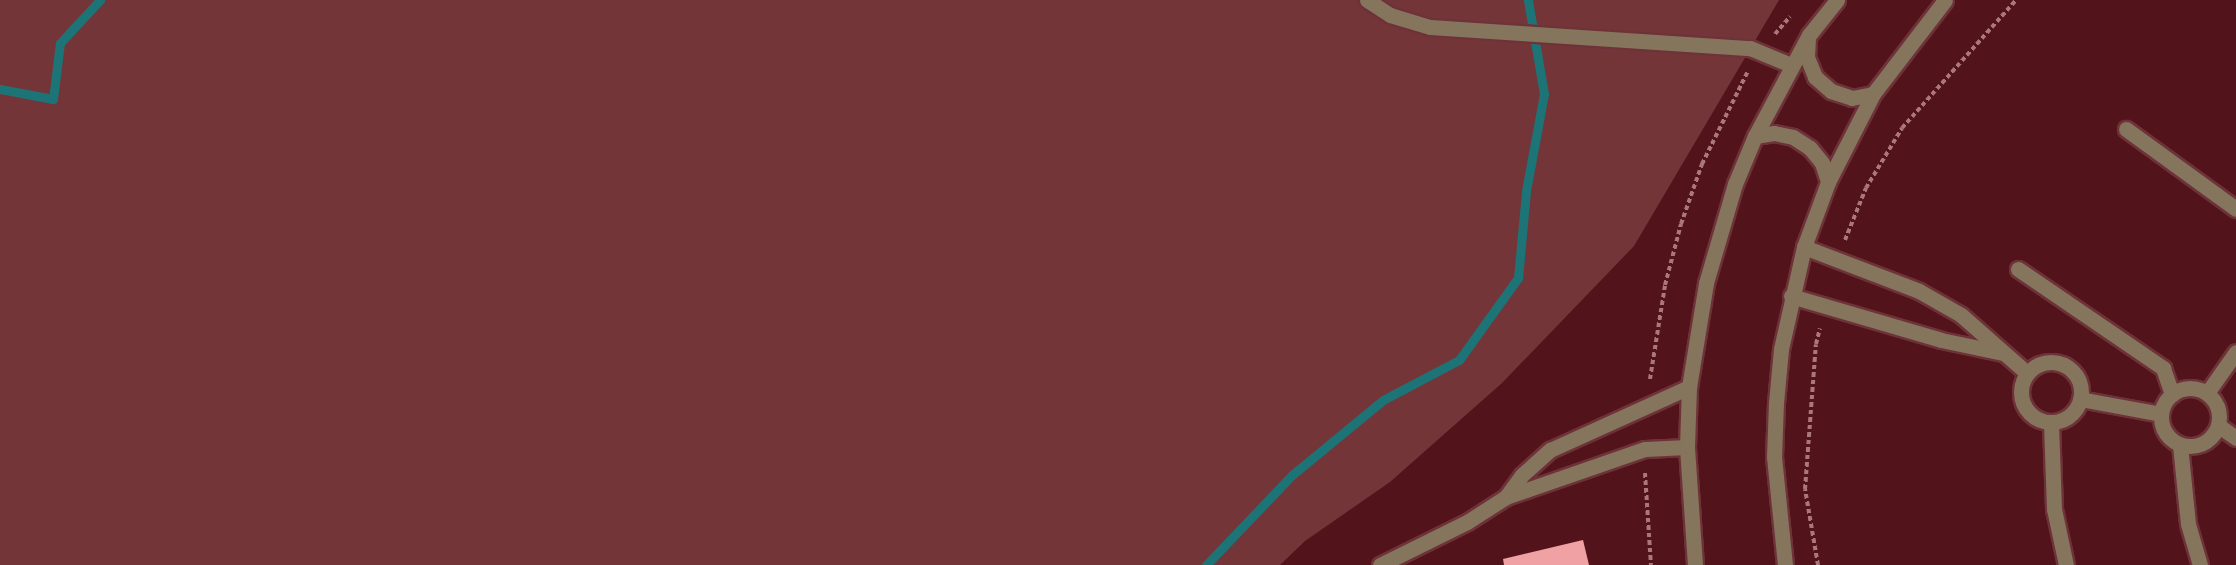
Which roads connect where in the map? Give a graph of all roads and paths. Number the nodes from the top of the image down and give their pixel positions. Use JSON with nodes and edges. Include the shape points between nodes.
{"nodes":[{"id":1,"x":1367,"y":0,"type":"edge"},
{"id":2,"x":1837,"y":0,"type":"edge"},
{"id":3,"x":1945,"y":0,"type":"edge"},
{"id":4,"x":1809,"y":35,"type":"junction"},
{"id":5,"x":1791,"y":65,"type":"junction"},
{"id":6,"x":1873,"y":94,"type":"junction"},
{"id":7,"x":2126,"y":129,"type":"dead end"},
{"id":8,"x":1755,"y":136,"type":"junction"},
{"id":9,"x":1828,"y":182,"type":"junction"},
{"id":10,"x":2236,"y":209,"type":"edge"},
{"id":11,"x":1804,"y":247,"type":"junction"},
{"id":12,"x":2018,"y":269,"type":"dead end"},
{"id":13,"x":1791,"y":296,"type":"junction"},
{"id":14,"x":2236,"y":352,"type":"edge"},
{"id":15,"x":2006,"y":354,"type":"junction"},
{"id":16,"x":2027,"y":374,"type":"junction"},
{"id":17,"x":1689,"y":387,"type":"junction"},
{"id":18,"x":2207,"y":393,"type":"junction"},
{"id":19,"x":2172,"y":394,"type":"junction"},
{"id":20,"x":2080,"y":399,"type":"junction"},
{"id":21,"x":2161,"y":414,"type":"junction"},
{"id":22,"x":2051,"y":423,"type":"junction"},
{"id":23,"x":2219,"y":426,"type":"junction"},
{"id":24,"x":2236,"y":438,"type":"edge"},
{"id":25,"x":2180,"y":445,"type":"junction"},
{"id":26,"x":1687,"y":447,"type":"junction"},
{"id":27,"x":1506,"y":497,"type":"junction"},
{"id":28,"x":1380,"y":565,"type":"edge"},
{"id":29,"x":1695,"y":565,"type":"edge"},
{"id":30,"x":1785,"y":565,"type":"edge"},
{"id":31,"x":2066,"y":565,"type":"edge"},
{"id":32,"x":2200,"y":565,"type":"edge"}],
"edges":[{"from":1,"to":5,"type":"street","via":[[1409,23],[1750,48]]},
{"from":2,"to":4,"type":"street"},
{"from":3,"to":6,"type":"street"},
{"from":4,"to":5,"type":"street"},
{"from":4,"to":6,"type":"street","via":[[1807,57],[1815,77],[1831,91],[1852,98]]},
{"from":5,"to":8,"type":"street"},
{"from":6,"to":9,"type":"street"},
{"from":7,"to":10,"type":"street"},
{"from":8,"to":9,"type":"street","via":[[1774,133],[1793,137],[1810,148],[1822,163]]},
{"from":8,"to":17,"type":"street","via":[[1718,233]]},
{"from":9,"to":11,"type":"street"},
{"from":11,"to":13,"type":"street"},
{"from":11,"to":15,"type":"street","via":[[1919,291],[1961,315]]},
{"from":12,"to":19,"type":"street","via":[[2163,368]]},
{"from":13,"to":15,"type":"street","via":[[1941,340]]},
{"from":13,"to":30,"type":"street","via":[[1781,349],[1774,457]]},
{"from":14,"to":18,"type":"street"},
{"from":15,"to":16,"type":"street"},
{"from":16,"to":20,"type":"street","via":[[2046,362],[2063,364],[2078,379]]},
{"from":16,"to":22,"type":"street","via":[[2022,383],[2022,403],[2028,412]]},
{"from":17,"to":26,"type":"street"},
{"from":17,"to":27,"type":"street","via":[[1550,450],[1522,475]]},
{"from":18,"to":19,"type":"street","via":[[2187,387]]},
{"from":18,"to":23,"type":"street","via":[[2218,406]]},
{"from":19,"to":21,"type":"street"},
{"from":20,"to":21,"type":"street"},
{"from":20,"to":22,"type":"street","via":[[2070,416]]},
{"from":21,"to":25,"type":"street","via":[[2167,435]]},
{"from":22,"to":31,"type":"street","via":[[2054,508]]},
{"from":23,"to":24,"type":"street"},
{"from":23,"to":25,"type":"street","via":[[2201,445]]},
{"from":25,"to":32,"type":"street","via":[[2187,514]]},
{"from":26,"to":27,"type":"street","via":[[1644,448]]},
{"from":26,"to":29,"type":"street"},
{"from":27,"to":28,"type":"street","via":[[1467,522]]}]}
